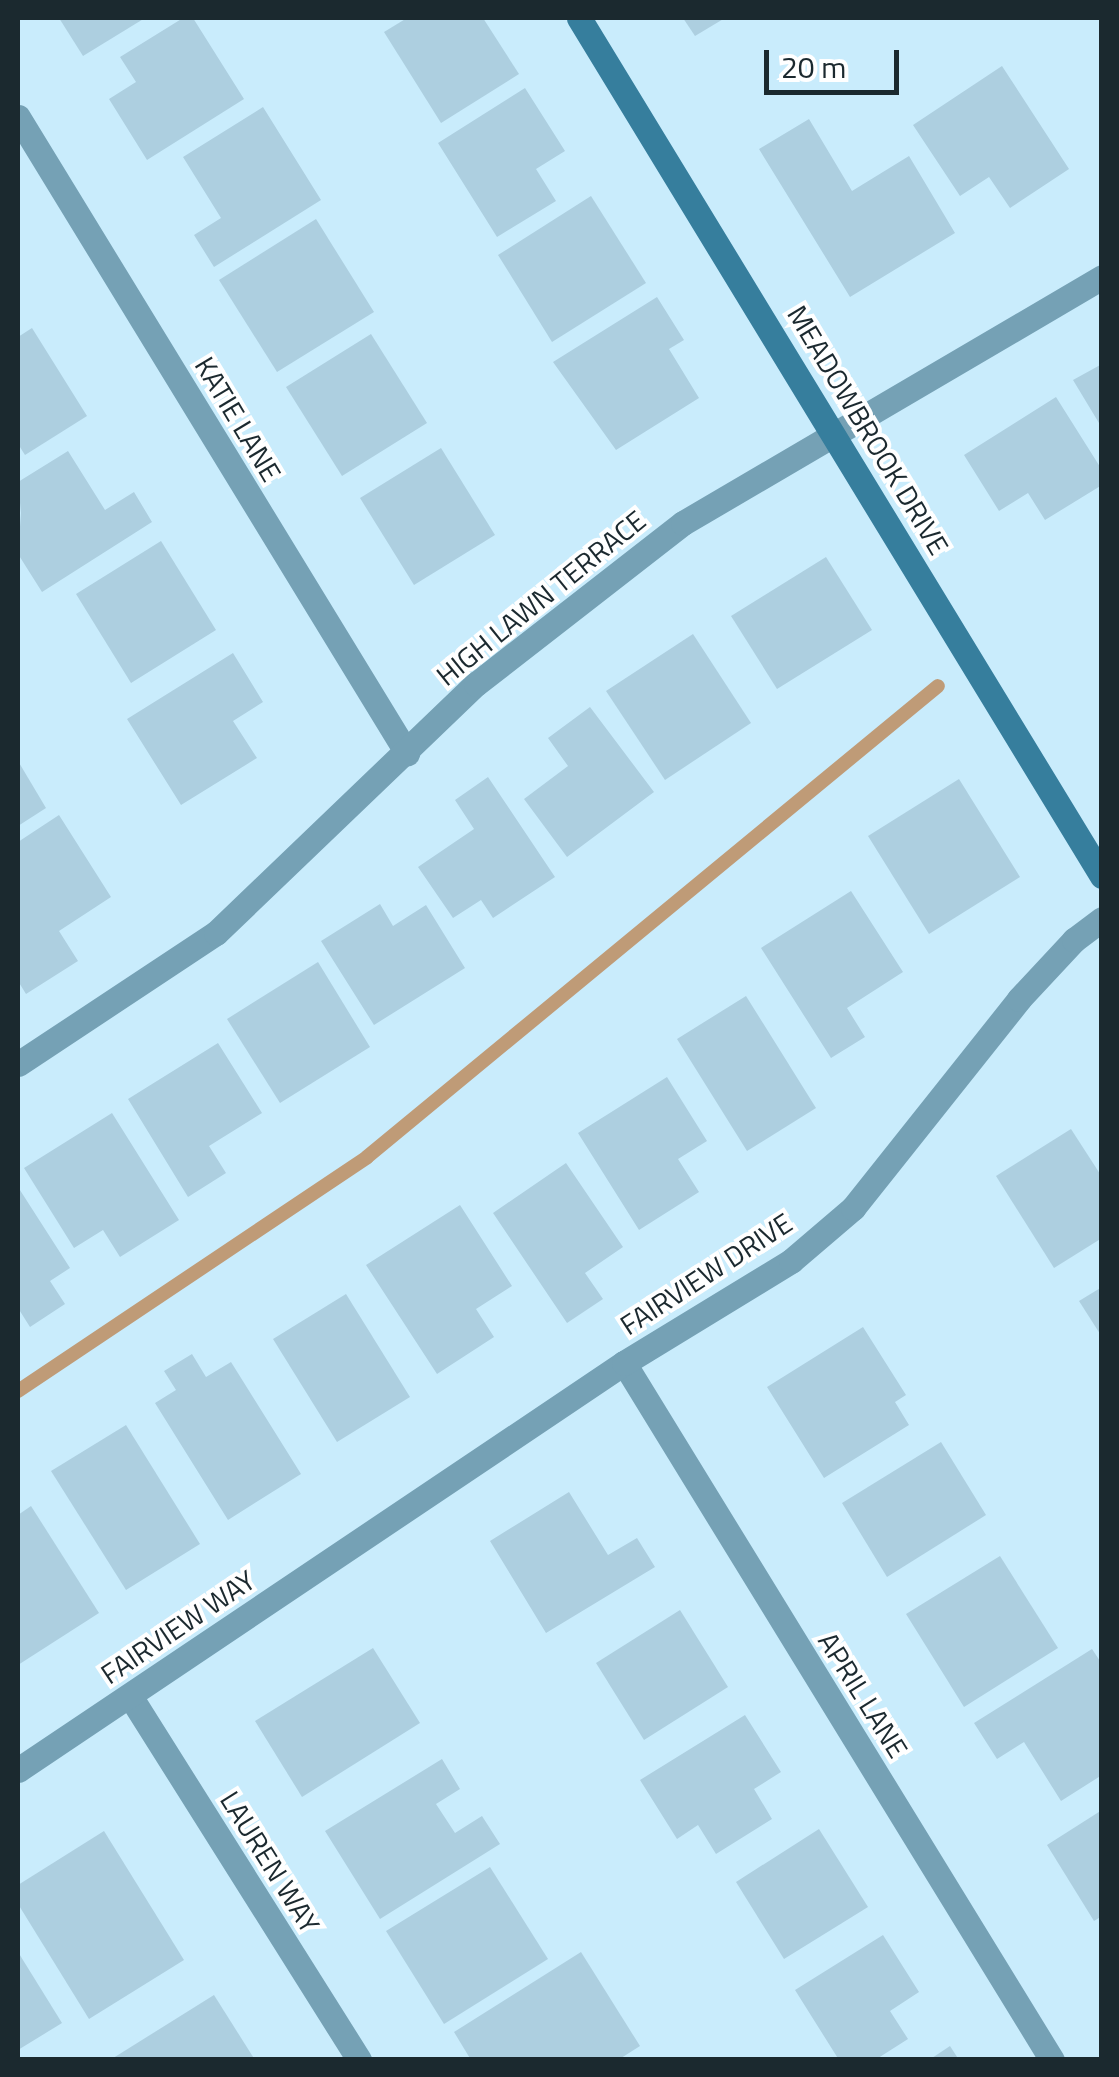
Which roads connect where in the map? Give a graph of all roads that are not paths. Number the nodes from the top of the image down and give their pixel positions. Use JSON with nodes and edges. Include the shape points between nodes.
{"nodes":[{"id":1,"x":579,"y":18,"type":"edge"},
{"id":2,"x":18,"y":117,"type":"edge"},
{"id":3,"x":1102,"y":277,"type":"edge"},
{"id":4,"x":836,"y":434,"type":"junction"},
{"id":5,"x":407,"y":753,"type":"junction"},
{"id":6,"x":1102,"y":876,"type":"edge"},
{"id":7,"x":1102,"y":919,"type":"edge"},
{"id":8,"x":18,"y":1064,"type":"edge"},
{"id":9,"x":624,"y":1363,"type":"junction"},
{"id":10,"x":372,"y":1533,"type":"joint"},
{"id":11,"x":130,"y":1696,"type":"junction"},
{"id":12,"x":18,"y":1770,"type":"edge"},
{"id":13,"x":359,"y":2060,"type":"edge"},
{"id":14,"x":1052,"y":2060,"type":"edge"}],
"edges":[{"from":1,"to":4,"type":"street","name":"MEADOWBROOK DRIVE"},
{"from":2,"to":5,"type":"street","name":"KATIE LANE"},
{"from":3,"to":4,"type":"street","name":"HIGH LAWN TERRACE"},
{"from":4,"to":5,"type":"street","name":"HIGH LAWN TERRACE","via":[[683,523],[476,684]]},
{"from":4,"to":6,"type":"street","name":"MEADOWBROOK DRIVE"},
{"from":5,"to":8,"type":"street","name":"HIGH LAWN TERRACE","via":[[216,933]]},
{"from":7,"to":9,"type":"street","name":"FAIRVIEW DRIVE","via":[[1019,999],[853,1208],[792,1261]]},
{"from":9,"to":10,"type":"street","name":"FAIRVIEW DRIVE"},
{"from":9,"to":14,"type":"street","name":"APRIL LANE"},
{"from":10,"to":11,"type":"street","name":"FAIRVIEW WAY"},
{"from":11,"to":12,"type":"street","name":"FAIRVIEW WAY"},
{"from":11,"to":13,"type":"street","name":"LAUREN WAY"}]}
